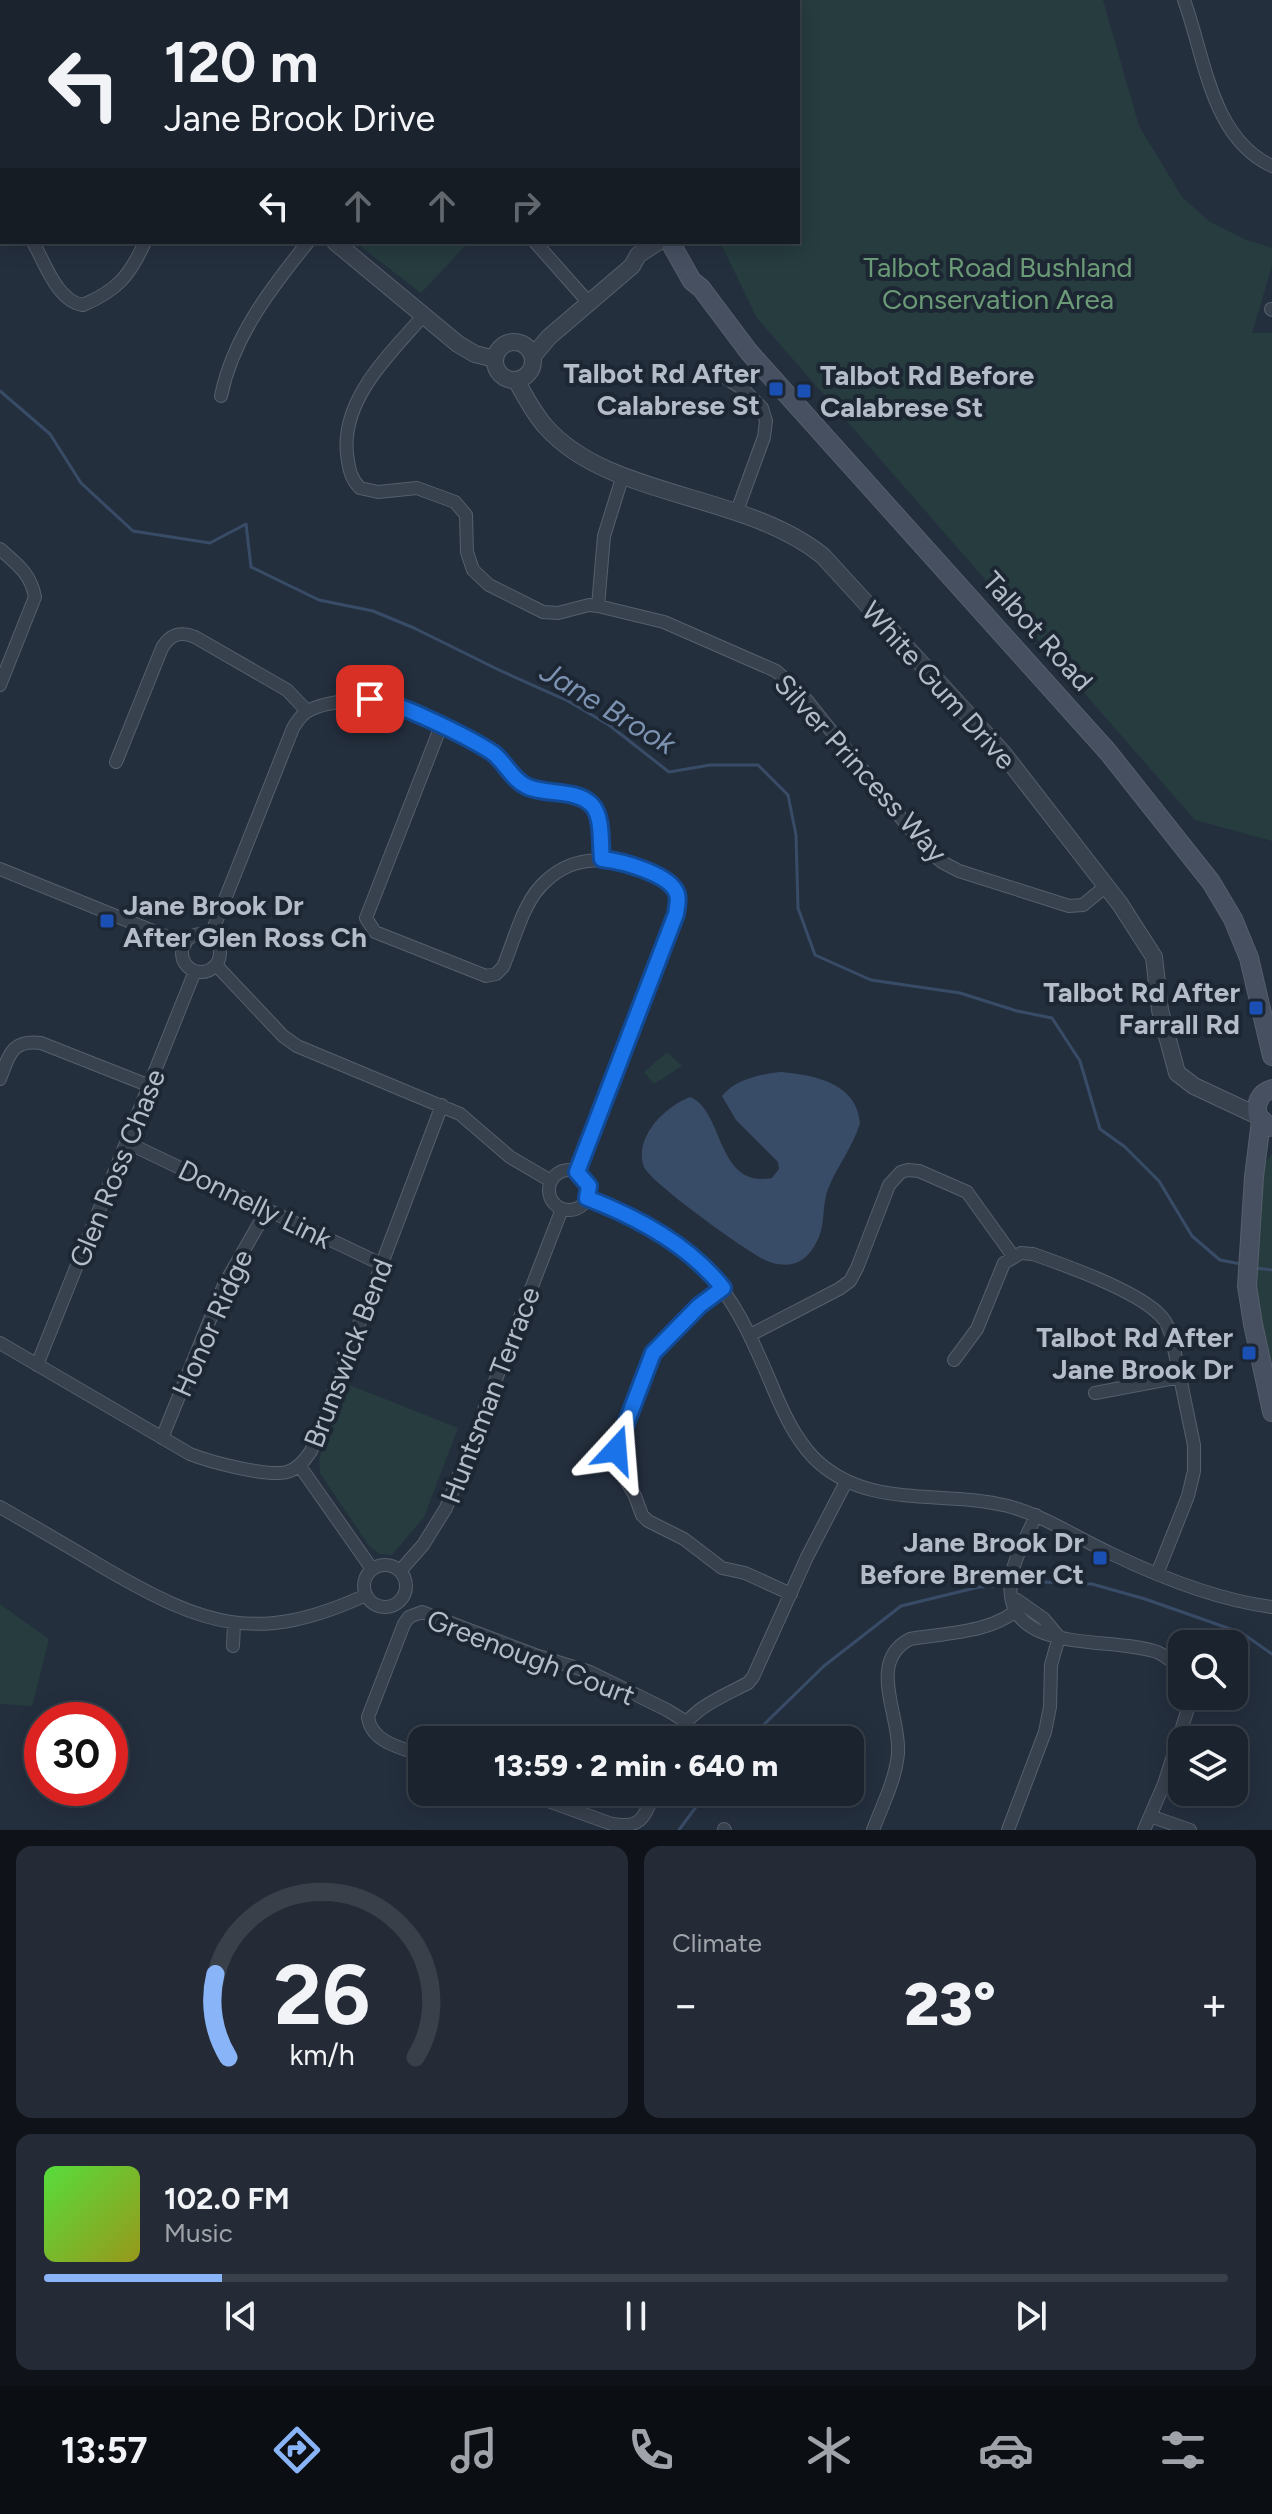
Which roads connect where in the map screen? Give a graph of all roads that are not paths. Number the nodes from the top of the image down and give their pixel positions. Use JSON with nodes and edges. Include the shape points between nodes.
{"nodes":[{"id":1,"x":1184,"y":0,"type":"edge"},
{"id":2,"x":1272,"y":166,"type":"edge"},
{"id":3,"x":34,"y":244,"type":"edge"},
{"id":4,"x":144,"y":244,"type":"edge"},
{"id":5,"x":306,"y":244,"type":"edge"},
{"id":6,"x":337,"y":244,"type":"edge"},
{"id":7,"x":537,"y":244,"type":"edge"},
{"id":8,"x":671,"y":244,"type":"edge"},
{"id":9,"x":674,"y":244,"type":"edge"},
{"id":10,"x":589,"y":303,"type":"junction"},
{"id":11,"x":423,"y":316,"type":"junction"},
{"id":12,"x":531,"y":352,"type":"junction"},
{"id":13,"x":497,"y":354,"type":"junction"},
{"id":14,"x":715,"y":371,"type":"dead end"},
{"id":15,"x":522,"y":378,"type":"junction"},
{"id":16,"x":221,"y":396,"type":"dead end"},
{"id":17,"x":623,"y":475,"type":"junction"},
{"id":18,"x":737,"y":511,"type":"junction"},
{"id":19,"x":0,"y":549,"type":"edge"},
{"id":20,"x":598,"y":606,"type":"junction"},
{"id":21,"x":0,"y":685,"type":"edge"},
{"id":22,"x":307,"y":711,"type":"junction"},
{"id":23,"x":441,"y":726,"type":"junction"},
{"id":24,"x":116,"y":762,"type":"dead end"},
{"id":25,"x":602,"y":859,"type":"junction"},
{"id":26,"x":0,"y":869,"type":"edge"},
{"id":27,"x":1106,"y":886,"type":"junction"},
{"id":28,"x":210,"y":937,"type":"junction"},
{"id":29,"x":185,"y":944,"type":"junction"},
{"id":30,"x":216,"y":965,"type":"junction"},
{"id":31,"x":195,"y":971,"type":"junction"},
{"id":32,"x":1270,"y":1052,"type":"edge"},
{"id":33,"x":0,"y":1079,"type":"edge"},
{"id":34,"x":150,"y":1086,"type":"junction"},
{"id":35,"x":1268,"y":1091,"type":"edge"},
{"id":36,"x":1219,"y":1096,"type":"junction"},
{"id":37,"x":442,"y":1105,"type":"junction"},
{"id":38,"x":1264,"y":1122,"type":"edge"},
{"id":39,"x":1272,"y":1140,"type":"edge"},
{"id":40,"x":128,"y":1143,"type":"junction"},
{"id":41,"x":577,"y":1172,"type":"junction"},
{"id":42,"x":1254,"y":1177,"type":"junction"},
{"id":43,"x":551,"y":1181,"type":"junction"},
{"id":44,"x":587,"y":1198,"type":"junction"},
{"id":45,"x":562,"y":1209,"type":"junction"},
{"id":46,"x":267,"y":1210,"type":"junction"},
{"id":47,"x":1013,"y":1256,"type":"junction"},
{"id":48,"x":383,"y":1265,"type":"junction"},
{"id":49,"x":723,"y":1288,"type":"junction"},
{"id":50,"x":750,"y":1335,"type":"junction"},
{"id":51,"x":0,"y":1343,"type":"edge"},
{"id":52,"x":954,"y":1360,"type":"dead end"},
{"id":53,"x":37,"y":1365,"type":"junction"},
{"id":54,"x":1180,"y":1377,"type":"junction"},
{"id":55,"x":1095,"y":1393,"type":"dead end"},
{"id":56,"x":1272,"y":1412,"type":"edge"},
{"id":57,"x":162,"y":1438,"type":"junction"},
{"id":58,"x":299,"y":1465,"type":"junction"},
{"id":59,"x":846,"y":1482,"type":"junction"},
{"id":60,"x":0,"y":1507,"type":"edge"},
{"id":61,"x":1036,"y":1515,"type":"junction"},
{"id":62,"x":372,"y":1569,"type":"junction"},
{"id":63,"x":400,"y":1571,"type":"junction"},
{"id":64,"x":1157,"y":1574,"type":"junction"},
{"id":65,"x":791,"y":1594,"type":"junction"},
{"id":66,"x":366,"y":1595,"type":"junction"},
{"id":67,"x":1272,"y":1600,"type":"edge"},
{"id":68,"x":1252,"y":1603,"type":"junction"},
{"id":69,"x":1272,"y":1607,"type":"edge"},
{"id":70,"x":1019,"y":1609,"type":"junction"},
{"id":71,"x":234,"y":1623,"type":"junction"},
{"id":72,"x":1059,"y":1637,"type":"junction"},
{"id":73,"x":233,"y":1646,"type":"dead end"},
{"id":74,"x":1168,"y":1660,"type":"edge"},
{"id":75,"x":1188,"y":1710,"type":"edge"},
{"id":76,"x":685,"y":1721,"type":"junction"},
{"id":77,"x":683,"y":1726,"type":"edge"},
{"id":78,"x":408,"y":1750,"type":"edge"},
{"id":79,"x":562,"y":1806,"type":"edge"},
{"id":80,"x":649,"y":1806,"type":"edge"},
{"id":81,"x":1150,"y":1816,"type":"junction"},
{"id":82,"x":873,"y":1830,"type":"edge"},
{"id":83,"x":1008,"y":1830,"type":"edge"},
{"id":84,"x":1144,"y":1830,"type":"edge"},
{"id":85,"x":1190,"y":1830,"type":"edge"}],
"edges":[{"from":1,"to":2,"type":"street","via":[[1221,115],[1246,150]]},
{"from":3,"to":4,"type":"street","via":[[64,296],[83,305],[124,279]]},
{"from":5,"to":16,"type":"street","via":[[260,306],[231,359]]},
{"from":6,"to":11,"type":"street"},
{"from":7,"to":10,"type":"street"},
{"from":8,"to":10,"type":"street","via":[[632,266]]},
{"from":9,"to":32,"type":"main road","name":"Talbot Road","via":[[703,276],[701,288],[749,352],[1108,752],[1196,861],[1241,939]]},
{"from":10,"to":12,"type":"street"},
{"from":11,"to":13,"type":"street","via":[[466,349]]},
{"from":11,"to":20,"type":"street","name":"Silver Princess Way","via":[[357,403],[346,447],[353,481],[368,492],[417,488],[462,507],[469,562],[489,585],[550,613]]},
{"from":12,"to":13,"type":"street","via":[[512,341]]},
{"from":12,"to":15,"type":"street","via":[[532,369]]},
{"from":13,"to":15,"type":"street","via":[[501,374]]},
{"from":14,"to":18,"type":"street","via":[[743,389],[762,408],[766,421]]},
{"from":15,"to":17,"type":"street","name":"White Gum Drive","via":[[528,401],[546,428],[586,460]]},
{"from":17,"to":18,"type":"street","name":"White Gum Drive"},
{"from":17,"to":20,"type":"street","via":[[604,536]]},
{"from":18,"to":27,"type":"street","name":"White Gum Drive","via":[[790,533],[823,556],[1003,753]]},
{"from":19,"to":21,"type":"street","via":[[23,569],[35,597]]},
{"from":20,"to":27,"type":"street","name":"Silver Princess Way","via":[[664,622],[776,671],[800,692],[927,850],[950,867],[1069,906],[1083,905]]},
{"from":22,"to":23,"type":"street","via":[[379,699]]},
{"from":22,"to":24,"type":"street","via":[[287,690],[195,637],[175,634],[162,648]]},
{"from":22,"to":28,"type":"street","via":[[293,728]]},
{"from":23,"to":25,"type":"street","via":[[494,754],[524,785],[590,803],[598,816]]},
{"from":23,"to":25,"type":"street","via":[[366,918],[375,932],[486,976],[496,974],[537,889],[577,862]]},
{"from":25,"to":41,"type":"street","via":[[671,883],[677,892],[676,914]]},
{"from":26,"to":29,"type":"street"},
{"from":27,"to":36,"type":"street","name":"White Gum Drive","via":[[1154,957],[1160,1010],[1177,1073]]},
{"from":28,"to":29,"type":"street","via":[[193,936]]},
{"from":28,"to":30,"type":"street","via":[[220,949]]},
{"from":29,"to":31,"type":"street","via":[[184,960]]},
{"from":30,"to":31,"type":"street"},
{"from":30,"to":37,"type":"street","via":[[297,1046]]},
{"from":31,"to":34,"type":"street","name":"Glen Ross Chase"},
{"from":32,"to":35,"type":"main road","name":"Talbot Road"},
{"from":33,"to":34,"type":"street","via":[[13,1050],[28,1041]]},
{"from":34,"to":40,"type":"street","name":"Glen Ross Chase"},
{"from":35,"to":36,"type":"street","name":"White Gum Drive"},
{"from":35,"to":38,"type":"main road","name":"Talbot Road","via":[[1257,1104]]},
{"from":36,"to":38,"type":"street","name":"White Gum Drive"},
{"from":37,"to":43,"type":"street"},
{"from":37,"to":48,"type":"street","name":"Brunswick Bend"},
{"from":38,"to":42,"type":"main road"},
{"from":39,"to":42,"type":"main road"},
{"from":40,"to":46,"type":"street","name":"Donnelly Link"},
{"from":40,"to":53,"type":"street","name":"Glen Ross Chase"},
{"from":41,"to":43,"type":"street","via":[[565,1170]]},
{"from":41,"to":44,"type":"street","via":[[589,1186]]},
{"from":42,"to":56,"type":"main road","via":[[1248,1265],[1253,1324]]},
{"from":43,"to":45,"type":"street","via":[[552,1200]]},
{"from":44,"to":45,"type":"street","via":[[574,1210]]},
{"from":44,"to":49,"type":"street","via":[[677,1244]]},
{"from":45,"to":63,"type":"street","name":"Huntsman Terrace","via":[[446,1508]]},
{"from":46,"to":48,"type":"street","name":"Donnelly Link"},
{"from":46,"to":57,"type":"street","name":"Honor Ridge","via":[[224,1285]]},
{"from":47,"to":50,"type":"street","via":[[967,1192],[919,1171],[901,1172],[889,1185],[850,1281]]},
{"from":47,"to":52,"type":"street","via":[[999,1272],[977,1329]]},
{"from":47,"to":54,"type":"street","via":[[1033,1254],[1060,1263],[1155,1310],[1171,1334]]},
{"from":48,"to":58,"type":"street","name":"Brunswick Bend","via":[[311,1451]]},
{"from":49,"to":50,"type":"street"},
{"from":49,"to":65,"type":"street","via":[[653,1353],[621,1433],[617,1465],[648,1521],[684,1539],[722,1568]]},
{"from":50,"to":59,"type":"street","via":[[791,1428],[815,1458]]},
{"from":51,"to":53,"type":"street","name":"Brunswick Bend"},
{"from":53,"to":57,"type":"street","name":"Brunswick Bend"},
{"from":54,"to":55,"type":"street"},
{"from":54,"to":64,"type":"street","via":[[1194,1471]]},
{"from":57,"to":58,"type":"street","name":"Brunswick Bend","via":[[219,1463],[281,1473]]},
{"from":58,"to":62,"type":"street"},
{"from":59,"to":61,"type":"street","via":[[888,1495],[987,1501]]},
{"from":59,"to":65,"type":"street"},
{"from":60,"to":71,"type":"street","via":[[166,1603]]},
{"from":61,"to":64,"type":"street"},
{"from":61,"to":70,"type":"street","via":[[1012,1574],[1011,1594]]},
{"from":62,"to":63,"type":"street","via":[[384,1565]]},
{"from":62,"to":66,"type":"street","via":[[364,1582]]},
{"from":63,"to":66,"type":"street","via":[[405,1588],[396,1603],[378,1605]]},
{"from":64,"to":68,"type":"street"},
{"from":65,"to":76,"type":"street","via":[[748,1683]]},
{"from":66,"to":71,"type":"street","via":[[285,1623]]},
{"from":67,"to":68,"type":"street"},
{"from":68,"to":69,"type":"street"},
{"from":70,"to":72,"type":"street","via":[[1035,1631]]},
{"from":70,"to":82,"type":"street","via":[[992,1624],[910,1639],[891,1655],[888,1682],[898,1753]]},
{"from":71,"to":73,"type":"street"},
{"from":72,"to":74,"type":"street","via":[[1154,1651]]},
{"from":72,"to":83,"type":"street","via":[[1045,1732]]},
{"from":75,"to":81,"type":"street"},
{"from":76,"to":77,"type":"street"},
{"from":76,"to":78,"type":"street","name":"Greenough Court","via":[[590,1672],[422,1612],[404,1624],[368,1717],[377,1736]]},
{"from":79,"to":80,"type":"street","via":[[626,1826],[636,1824]]},
{"from":81,"to":84,"type":"street"},
{"from":81,"to":85,"type":"street"}]}
